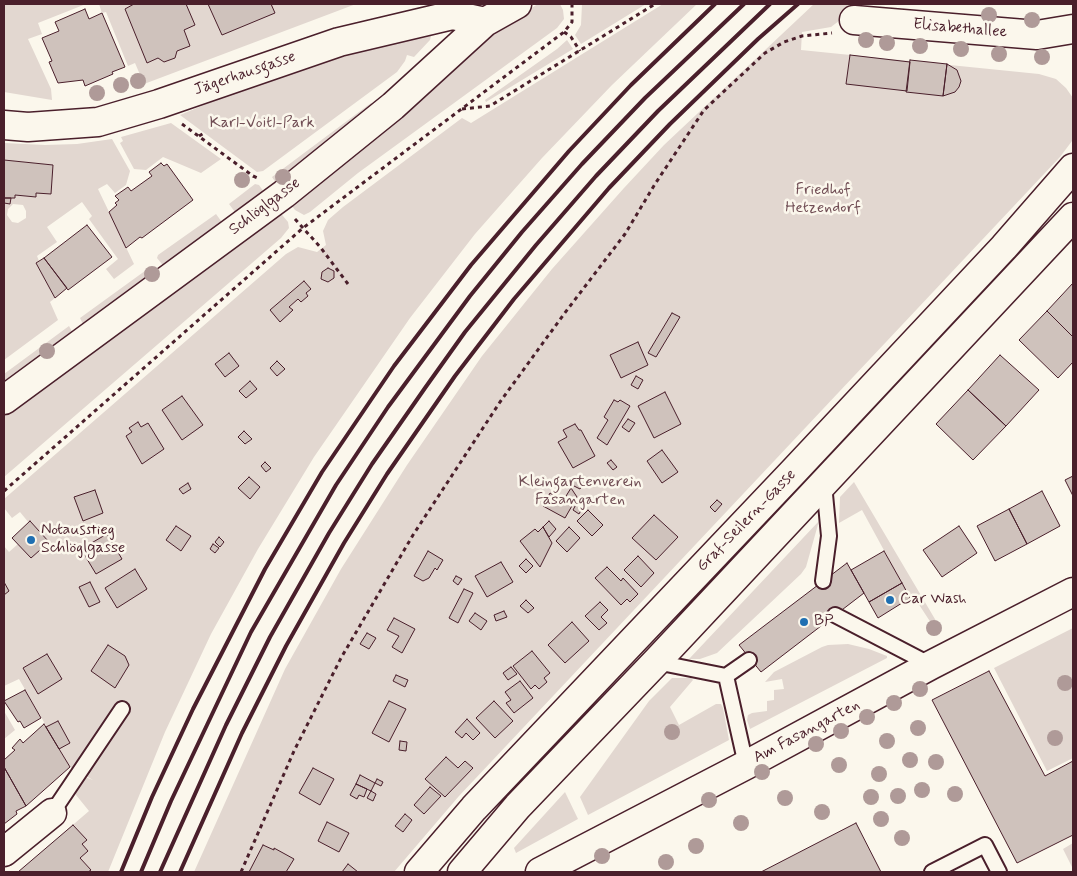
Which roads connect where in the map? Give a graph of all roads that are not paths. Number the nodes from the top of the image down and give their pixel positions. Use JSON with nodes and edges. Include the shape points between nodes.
{"nodes":[{"id":1,"x":517,"y":4,"type":"edge"},
{"id":2,"x":854,"y":20,"type":"road end"},
{"id":3,"x":485,"y":22,"type":"junction"},
{"id":4,"x":1071,"y":32,"type":"edge"},
{"id":5,"x":4,"y":125,"type":"edge"},
{"id":6,"x":1073,"y":168,"type":"edge"},
{"id":7,"x":1073,"y":217,"type":"edge"},
{"id":8,"x":4,"y":400,"type":"edge"},
{"id":9,"x":824,"y":484,"type":"junction"},
{"id":10,"x":823,"y":581,"type":"dead end"},
{"id":11,"x":1073,"y":592,"type":"edge"},
{"id":12,"x":835,"y":615,"type":"dead end"},
{"id":13,"x":749,"y":660,"type":"dead end"},
{"id":14,"x":656,"y":662,"type":"junction"},
{"id":15,"x":931,"y":665,"type":"junction"},
{"id":16,"x":726,"y":676,"type":"junction"},
{"id":17,"x":122,"y":709,"type":"dead end"},
{"id":18,"x":746,"y":765,"type":"junction"},
{"id":19,"x":52,"y":813,"type":"joint"},
{"id":20,"x":4,"y":852,"type":"edge"},
{"id":21,"x":420,"y":872,"type":"edge"},
{"id":22,"x":462,"y":872,"type":"edge"},
{"id":23,"x":540,"y":872,"type":"edge"},
{"id":24,"x":932,"y":872,"type":"edge"},
{"id":25,"x":999,"y":872,"type":"edge"}],
"edges":[{"from":1,"to":3,"type":"street","name":"Schlöglgasse"},
{"from":2,"to":4,"type":"street","name":"Elisabethallee","via":[[1037,35]]},
{"from":3,"to":5,"type":"street","name":"Jägerhausgasse","via":[[453,15],[339,42],[98,122],[28,127]]},
{"from":3,"to":8,"type":"street","name":"Schlöglgasse","via":[[393,106],[278,198]]},
{"from":6,"to":21,"type":"street","name":"Graf-Seilern-Gasse","via":[[991,262],[474,808]]},
{"from":7,"to":9,"type":"street","name":"Graf-Seilern-Gasse"},
{"from":9,"to":10,"type":"lane","via":[[829,536]]},
{"from":9,"to":14,"type":"street","name":"Graf-Seilern-Gasse"},
{"from":11,"to":15,"type":"street","name":"Am Fasangarten"},
{"from":12,"to":15,"type":"lane"},
{"from":13,"to":16,"type":"lane"},
{"from":14,"to":16,"type":"lane"},
{"from":14,"to":22,"type":"street","name":"Graf-Seilern-Gasse","via":[[518,806]]},
{"from":15,"to":18,"type":"street","name":"Am Fasangarten"},
{"from":16,"to":18,"type":"lane"},
{"from":17,"to":19,"type":"lane"},
{"from":18,"to":23,"type":"street","name":"Am Fasangarten"},
{"from":19,"to":20,"type":"street"},
{"from":24,"to":25,"type":"lane","via":[[985,845]]}]}
